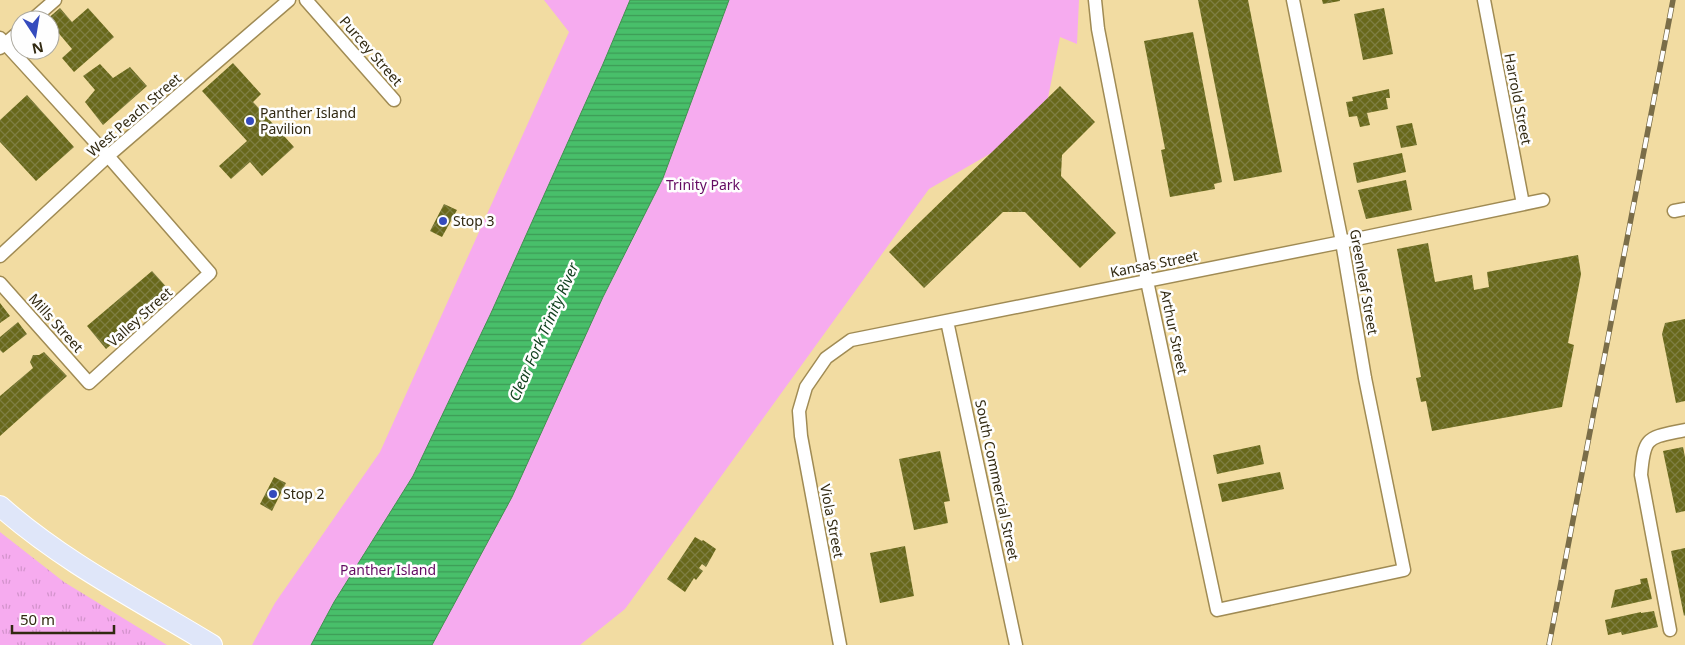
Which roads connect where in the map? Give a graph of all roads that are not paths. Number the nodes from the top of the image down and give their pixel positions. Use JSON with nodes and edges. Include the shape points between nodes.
{"nodes":[{"id":1,"x":55,"y":0,"type":"edge"},
{"id":2,"x":289,"y":0,"type":"edge"},
{"id":3,"x":306,"y":0,"type":"edge"},
{"id":4,"x":1095,"y":0,"type":"edge"},
{"id":5,"x":1293,"y":0,"type":"edge"},
{"id":6,"x":1484,"y":0,"type":"edge"},
{"id":7,"x":44,"y":10,"type":"edge"},
{"id":8,"x":2,"y":43,"type":"edge"},
{"id":9,"x":394,"y":100,"type":"dead end"},
{"id":10,"x":108,"y":156,"type":"junction"},
{"id":11,"x":1543,"y":200,"type":"dead end"},
{"id":12,"x":1523,"y":204,"type":"junction"},
{"id":13,"x":1342,"y":242,"type":"junction"},
{"id":14,"x":0,"y":256,"type":"edge"},
{"id":15,"x":1147,"y":281,"type":"junction"},
{"id":16,"x":0,"y":283,"type":"edge"},
{"id":17,"x":947,"y":321,"type":"junction"},
{"id":18,"x":89,"y":383,"type":"joint"},
{"id":19,"x":802,"y":402,"type":"joint"},
{"id":20,"x":1685,"y":430,"type":"edge"},
{"id":21,"x":2,"y":508,"type":"edge"},
{"id":22,"x":1217,"y":610,"type":"joint"},
{"id":23,"x":1670,"y":630,"type":"dead end"},
{"id":24,"x":212,"y":645,"type":"edge"},
{"id":25,"x":840,"y":645,"type":"edge"},
{"id":26,"x":1016,"y":645,"type":"edge"}],
"edges":[{"from":1,"to":7,"type":"street"},
{"from":2,"to":10,"type":"street","name":"West Peach Street"},
{"from":3,"to":9,"type":"street","name":"Purcey Street"},
{"from":4,"to":15,"type":"street","name":"Arthur Street"},
{"from":5,"to":13,"type":"street","name":"Greenleaf Street"},
{"from":6,"to":12,"type":"street","name":"Harrold Street"},
{"from":8,"to":10,"type":"street"},
{"from":10,"to":14,"type":"street","name":"West Peach Street"},
{"from":10,"to":18,"type":"street","name":"Valley Street","via":[[210,273]]},
{"from":11,"to":12,"type":"street","name":"Kansas Street"},
{"from":12,"to":13,"type":"street","name":"Kansas Street"},
{"from":13,"to":15,"type":"street","name":"Kansas Street"},
{"from":13,"to":22,"type":"street","name":"Greenleaf Street","via":[[1365,378],[1404,570]]},
{"from":15,"to":17,"type":"street","name":"Kansas Street"},
{"from":15,"to":22,"type":"street","name":"Arthur Street"},
{"from":16,"to":18,"type":"street","name":"Mills Street"},
{"from":17,"to":19,"type":"street","name":"Kansas Street","via":[[851,340],[826,358],[806,387]]},
{"from":17,"to":26,"type":"street","name":"South Commercial Street"},
{"from":19,"to":25,"type":"street","name":"Viola Street","via":[[800,436]]},
{"from":20,"to":23,"type":"street","via":[[1649,441],[1643,452],[1641,475]]},
{"from":21,"to":24,"type":"main road","via":[[75,562]]}]}
